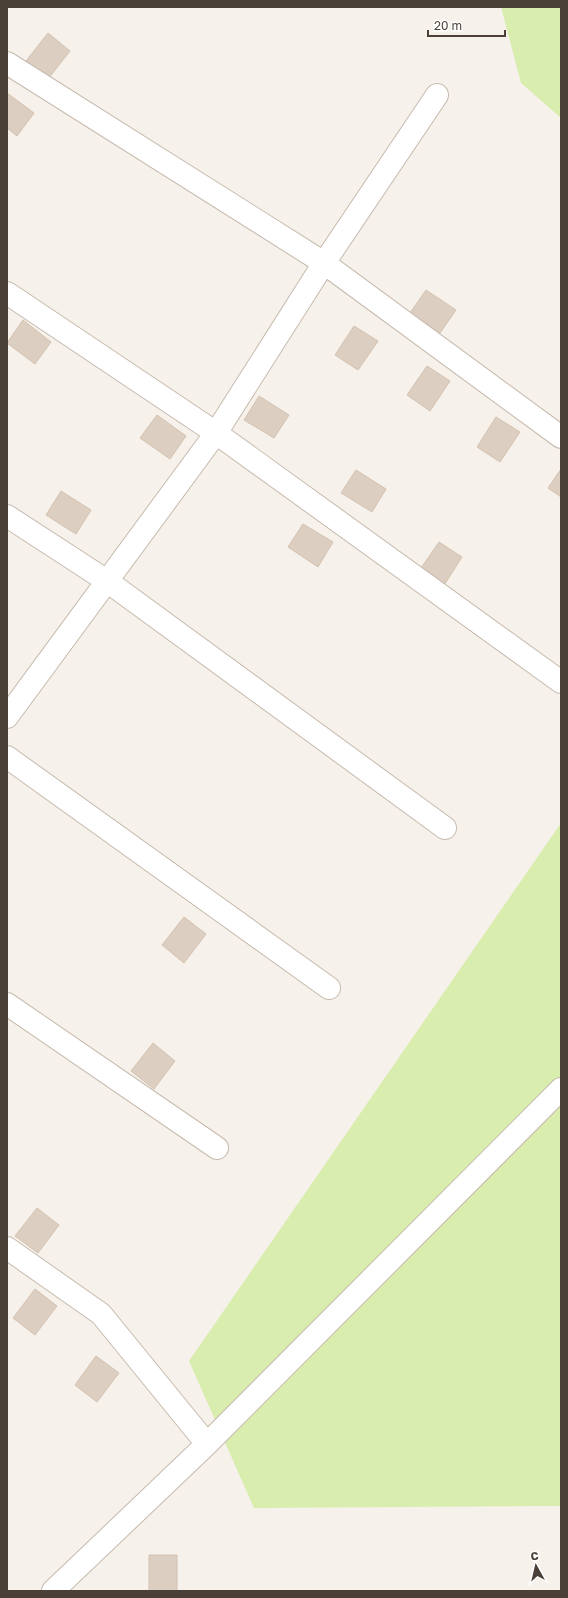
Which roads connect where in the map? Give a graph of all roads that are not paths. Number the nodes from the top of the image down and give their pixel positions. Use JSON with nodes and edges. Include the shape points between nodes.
{"nodes":[{"id":1,"x":7,"y":62,"type":"edge"},
{"id":2,"x":437,"y":95,"type":"dead end"},
{"id":3,"x":324,"y":263,"type":"junction"},
{"id":4,"x":7,"y":293,"type":"edge"},
{"id":5,"x":216,"y":433,"type":"junction"},
{"id":6,"x":561,"y":437,"type":"edge"},
{"id":7,"x":7,"y":516,"type":"edge"},
{"id":8,"x":107,"y":581,"type":"junction"},
{"id":9,"x":561,"y":682,"type":"edge"},
{"id":10,"x":7,"y":717,"type":"edge"},
{"id":11,"x":7,"y":757,"type":"edge"},
{"id":12,"x":444,"y":828,"type":"dead end"},
{"id":13,"x":329,"y":988,"type":"dead end"},
{"id":14,"x":7,"y":1004,"type":"edge"},
{"id":15,"x":561,"y":1089,"type":"edge"},
{"id":16,"x":217,"y":1148,"type":"dead end"},
{"id":17,"x":7,"y":1248,"type":"edge"},
{"id":18,"x":207,"y":1444,"type":"junction"},
{"id":19,"x":53,"y":1591,"type":"edge"}],
"edges":[{"from":1,"to":3,"type":"street"},
{"from":2,"to":3,"type":"street"},
{"from":3,"to":5,"type":"street"},
{"from":3,"to":6,"type":"street"},
{"from":4,"to":5,"type":"street"},
{"from":5,"to":8,"type":"street"},
{"from":5,"to":9,"type":"street"},
{"from":7,"to":8,"type":"street"},
{"from":8,"to":10,"type":"street"},
{"from":8,"to":12,"type":"street"},
{"from":11,"to":13,"type":"street"},
{"from":14,"to":16,"type":"street"},
{"from":15,"to":18,"type":"street"},
{"from":17,"to":18,"type":"street","via":[[101,1314]]},
{"from":18,"to":19,"type":"street"}]}
